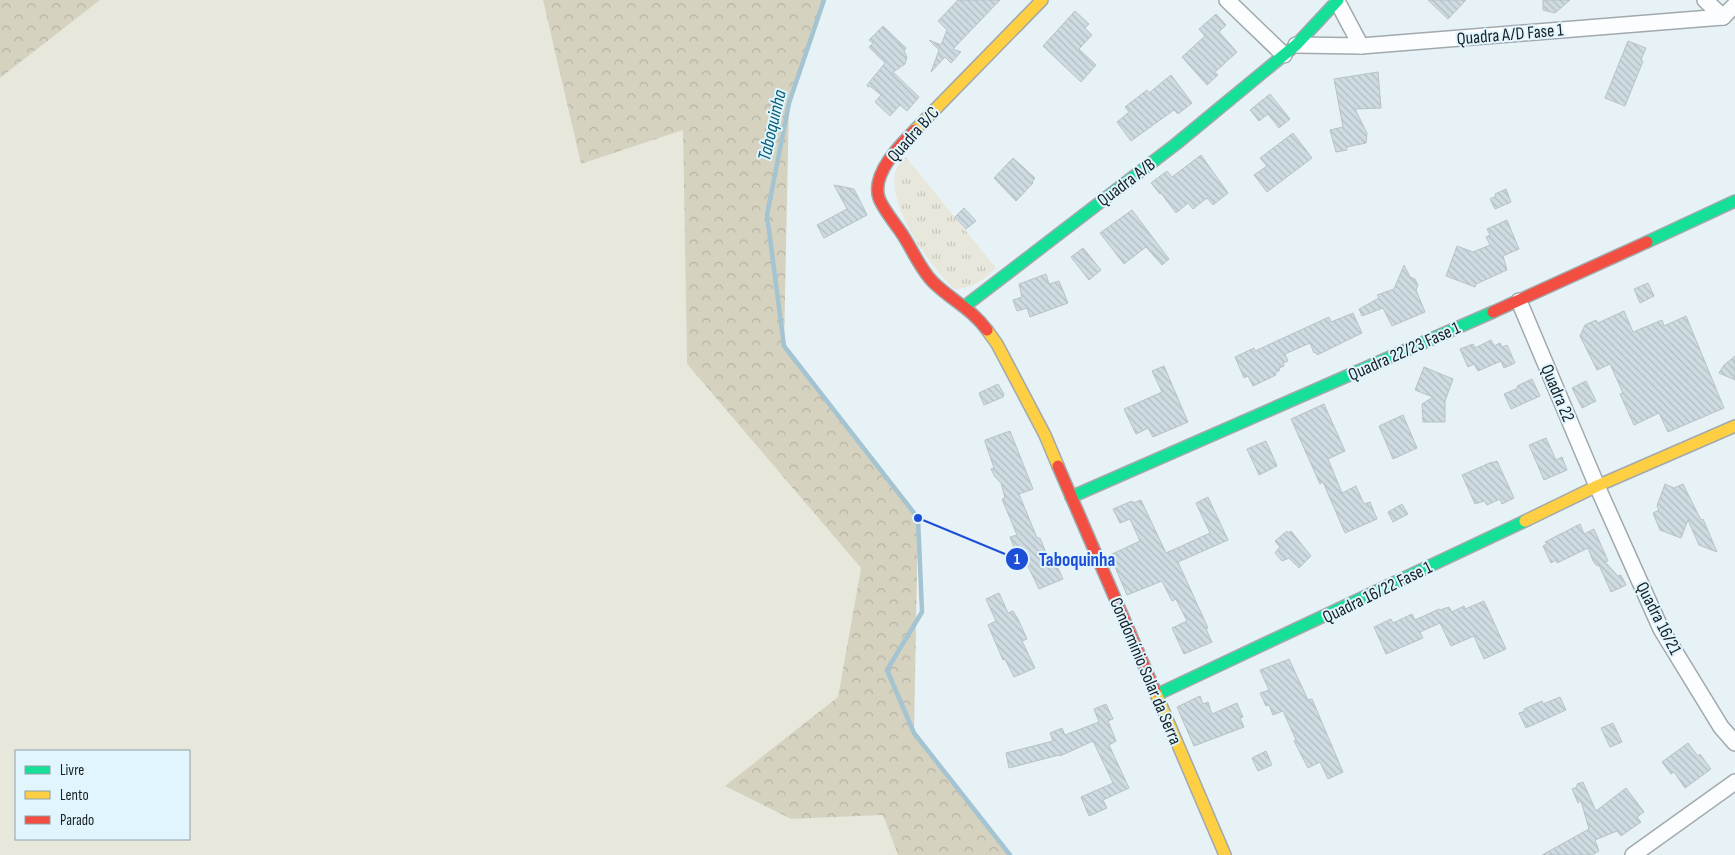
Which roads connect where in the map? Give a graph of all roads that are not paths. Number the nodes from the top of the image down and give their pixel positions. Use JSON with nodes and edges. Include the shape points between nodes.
{"nodes":[{"id":1,"x":1042,"y":0,"type":"edge"},
{"id":2,"x":1227,"y":0,"type":"edge"},
{"id":3,"x":1337,"y":0,"type":"edge"},
{"id":4,"x":1705,"y":0,"type":"edge"},
{"id":5,"x":1735,"y":5,"type":"edge"},
{"id":6,"x":1723,"y":17,"type":"junction"},
{"id":7,"x":1361,"y":46,"type":"junction"},
{"id":8,"x":1290,"y":50,"type":"junction"},
{"id":9,"x":1735,"y":201,"type":"edge"},
{"id":10,"x":1519,"y":301,"type":"junction"},
{"id":11,"x":965,"y":306,"type":"junction"},
{"id":12,"x":1735,"y":426,"type":"edge"},
{"id":13,"x":1597,"y":486,"type":"junction"},
{"id":14,"x":1071,"y":497,"type":"junction"},
{"id":15,"x":1156,"y":695,"type":"junction"},
{"id":16,"x":1735,"y":743,"type":"edge"},
{"id":17,"x":1735,"y":782,"type":"edge"},
{"id":18,"x":1225,"y":855,"type":"edge"},
{"id":19,"x":1633,"y":855,"type":"edge"}],
"edges":[{"from":1,"to":11,"type":"street","name":"Quadra B/C","via":[[894,151],[878,185],[879,198],[931,280]]},
{"from":2,"to":8,"type":"street"},
{"from":3,"to":7,"type":"street"},
{"from":3,"to":8,"type":"street","name":"Quadra A/B"},
{"from":4,"to":6,"type":"street"},
{"from":5,"to":6,"type":"street"},
{"from":6,"to":7,"type":"street","name":"Quadra A/D Fase 1"},
{"from":7,"to":8,"type":"street","name":"Quadra A/D Fase 1"},
{"from":8,"to":11,"type":"street","name":"Quadra A/B","via":[[1176,144]]},
{"from":9,"to":10,"type":"street","name":"Quadra 22/23 Fase 1"},
{"from":10,"to":13,"type":"street","name":"Quadra 22"},
{"from":10,"to":14,"type":"street","name":"Quadra 22/23 Fase 1"},
{"from":11,"to":14,"type":"street","name":"Condomínio Solar da Serra","via":[[997,344],[1045,435]]},
{"from":12,"to":13,"type":"street","name":"Quadra 16/22 Fase 1"},
{"from":13,"to":15,"type":"street","name":"Quadra 16/22 Fase 1","via":[[1350,606]]},
{"from":13,"to":16,"type":"street","name":"Quadra 16/21","via":[[1661,629],[1721,727]]},
{"from":14,"to":15,"type":"street","name":"Condomínio Solar da Serra"},
{"from":15,"to":18,"type":"street","name":"Condomínio Solar da Serra"},
{"from":17,"to":19,"type":"street"}]}
